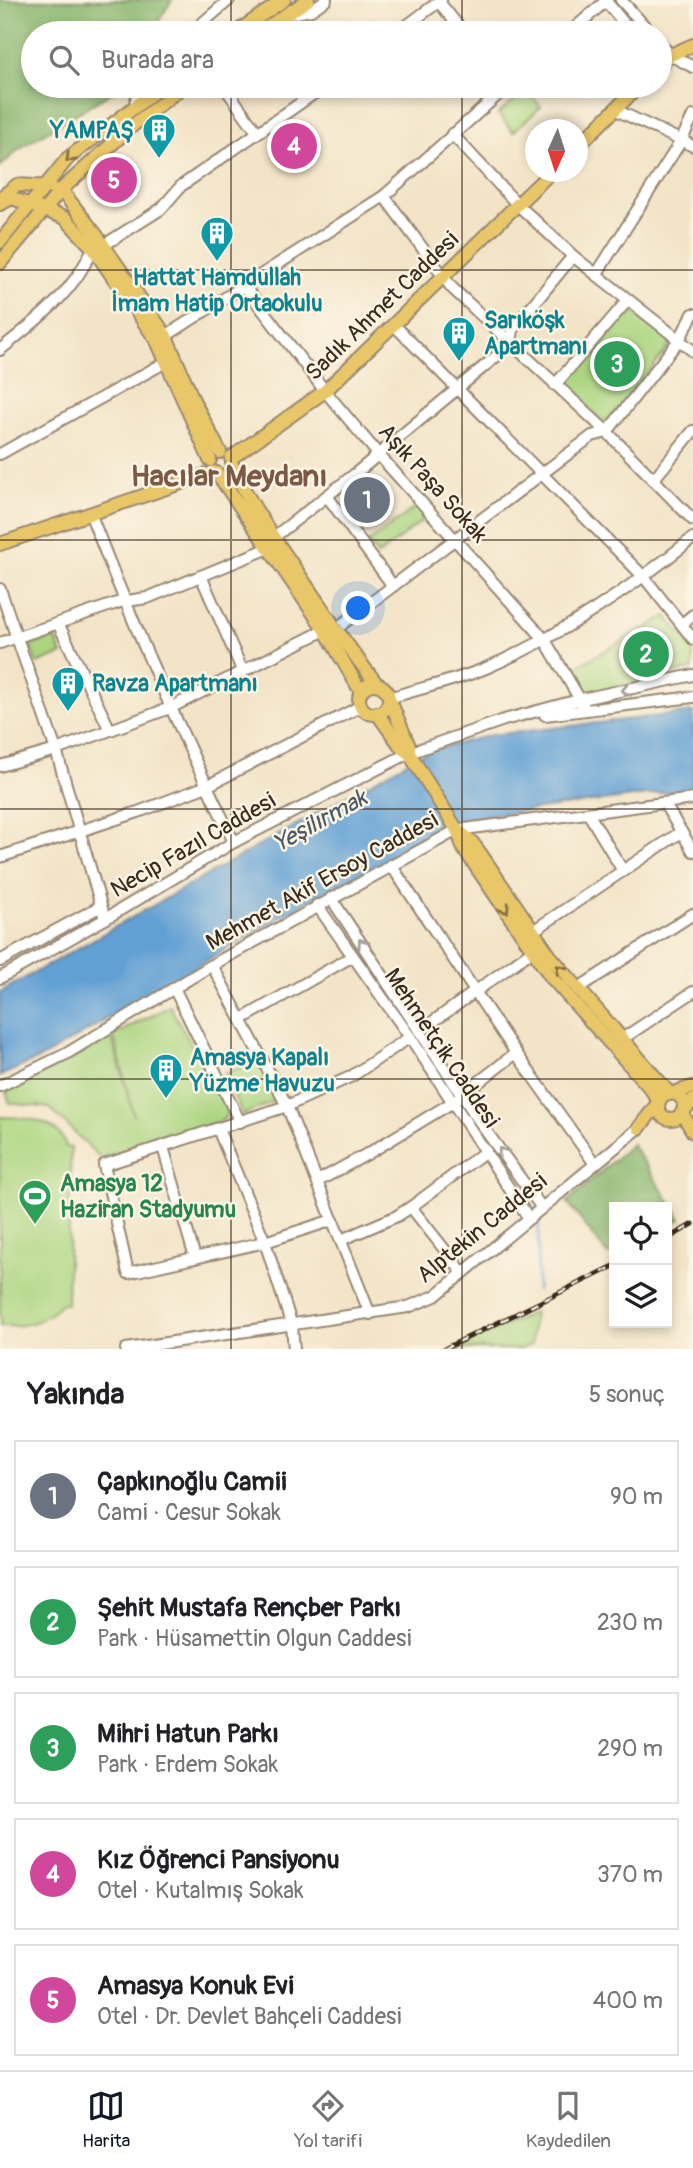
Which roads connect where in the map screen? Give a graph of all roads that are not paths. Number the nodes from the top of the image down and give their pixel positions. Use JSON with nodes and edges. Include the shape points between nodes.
{"nodes":[{"id":1,"x":229,"y":0,"type":"edge"},
{"id":2,"x":284,"y":0,"type":"edge"},
{"id":3,"x":308,"y":0,"type":"edge"},
{"id":4,"x":326,"y":0,"type":"edge"},
{"id":5,"x":606,"y":0,"type":"edge"},
{"id":6,"x":621,"y":0,"type":"edge"},
{"id":7,"x":440,"y":1,"type":"edge"},
{"id":8,"x":287,"y":14,"type":"junction"},
{"id":9,"x":205,"y":21,"type":"edge"},
{"id":10,"x":253,"y":21,"type":"edge"},
{"id":11,"x":277,"y":21,"type":"edge"},
{"id":12,"x":413,"y":21,"type":"edge"},
{"id":13,"x":455,"y":21,"type":"edge"},
{"id":14,"x":582,"y":21,"type":"edge"},
{"id":15,"x":623,"y":21,"type":"edge"},
{"id":16,"x":640,"y":21,"type":"edge"},
{"id":17,"x":693,"y":45,"type":"edge"},
{"id":18,"x":672,"y":54,"type":"edge"},
{"id":19,"x":672,"y":56,"type":"edge"},
{"id":20,"x":693,"y":67,"type":"edge"},
{"id":21,"x":137,"y":98,"type":"edge"},
{"id":22,"x":146,"y":98,"type":"edge"},
{"id":23,"x":168,"y":98,"type":"edge"},
{"id":24,"x":233,"y":98,"type":"edge"},
{"id":25,"x":307,"y":98,"type":"edge"},
{"id":26,"x":493,"y":98,"type":"edge"},
{"id":27,"x":628,"y":98,"type":"edge"},
{"id":28,"x":134,"y":107,"type":"junction"},
{"id":29,"x":616,"y":110,"type":"junction"},
{"id":30,"x":693,"y":116,"type":"edge"},
{"id":31,"x":257,"y":132,"type":"junction"},
{"id":32,"x":452,"y":134,"type":"junction"},
{"id":33,"x":588,"y":137,"type":"edge"},
{"id":34,"x":681,"y":141,"type":"junction"},
{"id":35,"x":693,"y":146,"type":"edge"},
{"id":36,"x":540,"y":182,"type":"edge"},
{"id":37,"x":47,"y":185,"type":"junction"},
{"id":38,"x":61,"y":190,"type":"junction"},
{"id":39,"x":384,"y":196,"type":"junction"},
{"id":40,"x":0,"y":198,"type":"edge"},
{"id":41,"x":0,"y":204,"type":"edge"},
{"id":42,"x":32,"y":204,"type":"junction"},
{"id":43,"x":517,"y":204,"type":"junction"},
{"id":44,"x":46,"y":210,"type":"junction"},
{"id":45,"x":0,"y":242,"type":"edge"},
{"id":46,"x":99,"y":246,"type":"junction"},
{"id":47,"x":573,"y":256,"type":"junction"},
{"id":48,"x":0,"y":263,"type":"edge"},
{"id":49,"x":596,"y":275,"type":"junction"},
{"id":50,"x":444,"y":277,"type":"junction"},
{"id":51,"x":245,"y":287,"type":"junction"},
{"id":52,"x":627,"y":301,"type":"junction"},
{"id":53,"x":693,"y":314,"type":"edge"},
{"id":54,"x":394,"y":325,"type":"junction"},
{"id":55,"x":162,"y":338,"type":"junction"},
{"id":56,"x":679,"y":340,"type":"junction"},
{"id":57,"x":511,"y":344,"type":"junction"},
{"id":58,"x":0,"y":350,"type":"edge"},
{"id":59,"x":693,"y":351,"type":"edge"},
{"id":60,"x":166,"y":362,"type":"junction"},
{"id":61,"x":555,"y":385,"type":"junction"},
{"id":62,"x":456,"y":389,"type":"junction"},
{"id":63,"x":325,"y":391,"type":"junction"},
{"id":64,"x":693,"y":431,"type":"edge"},
{"id":65,"x":607,"y":432,"type":"junction"},
{"id":66,"x":0,"y":454,"type":"edge"},
{"id":67,"x":378,"y":454,"type":"junction"},
{"id":68,"x":219,"y":463,"type":"junction"},
{"id":69,"x":542,"y":473,"type":"junction"},
{"id":70,"x":653,"y":480,"type":"junction"},
{"id":71,"x":327,"y":496,"type":"junction"},
{"id":72,"x":90,"y":513,"type":"junction"},
{"id":73,"x":693,"y":520,"type":"edge"},
{"id":74,"x":454,"y":538,"type":"junction"},
{"id":75,"x":693,"y":538,"type":"edge"},
{"id":76,"x":271,"y":542,"type":"junction"},
{"id":77,"x":0,"y":544,"type":"edge"},
{"id":78,"x":201,"y":576,"type":"junction"},
{"id":79,"x":643,"y":577,"type":"junction"},
{"id":80,"x":393,"y":586,"type":"junction"},
{"id":81,"x":0,"y":589,"type":"edge"},
{"id":82,"x":124,"y":601,"type":"junction"},
{"id":83,"x":693,"y":615,"type":"edge"},
{"id":84,"x":58,"y":622,"type":"junction"},
{"id":85,"x":682,"y":624,"type":"junction"},
{"id":86,"x":330,"y":629,"type":"junction"},
{"id":87,"x":18,"y":638,"type":"junction"},
{"id":88,"x":693,"y":639,"type":"edge"},
{"id":89,"x":545,"y":640,"type":"junction"},
{"id":90,"x":0,"y":643,"type":"edge"},
{"id":91,"x":243,"y":672,"type":"junction"},
{"id":92,"x":693,"y":676,"type":"edge"},
{"id":93,"x":377,"y":684,"type":"junction"},
{"id":94,"x":361,"y":692,"type":"junction"},
{"id":95,"x":693,"y":697,"type":"edge"},
{"id":96,"x":389,"y":698,"type":"junction"},
{"id":97,"x":584,"y":704,"type":"junction"},
{"id":98,"x":361,"y":706,"type":"junction"},
{"id":99,"x":170,"y":708,"type":"junction"},
{"id":100,"x":377,"y":713,"type":"junction"},
{"id":101,"x":110,"y":730,"type":"junction"},
{"id":102,"x":56,"y":750,"type":"junction"},
{"id":103,"x":410,"y":756,"type":"junction"},
{"id":104,"x":0,"y":766,"type":"edge"},
{"id":105,"x":206,"y":786,"type":"junction"},
{"id":106,"x":693,"y":799,"type":"edge"},
{"id":107,"x":664,"y":803,"type":"junction"},
{"id":108,"x":588,"y":813,"type":"junction"},
{"id":109,"x":456,"y":827,"type":"junction"},
{"id":110,"x":78,"y":831,"type":"junction"},
{"id":111,"x":686,"y":833,"type":"edge"},
{"id":112,"x":234,"y":842,"type":"junction"},
{"id":113,"x":693,"y":851,"type":"edge"},
{"id":114,"x":0,"y":857,"type":"edge"},
{"id":115,"x":391,"y":866,"type":"junction"},
{"id":116,"x":623,"y":871,"type":"junction"},
{"id":117,"x":331,"y":898,"type":"junction"},
{"id":118,"x":317,"y":905,"type":"junction"},
{"id":119,"x":101,"y":906,"type":"junction"},
{"id":120,"x":693,"y":914,"type":"edge"},
{"id":121,"x":105,"y":919,"type":"junction"},
{"id":122,"x":533,"y":931,"type":"junction"},
{"id":123,"x":532,"y":951,"type":"junction"},
{"id":124,"x":353,"y":956,"type":"junction"},
{"id":125,"x":0,"y":961,"type":"edge"},
{"id":126,"x":212,"y":965,"type":"junction"},
{"id":127,"x":0,"y":978,"type":"edge"},
{"id":128,"x":174,"y":988,"type":"junction"},
{"id":129,"x":577,"y":989,"type":"junction"},
{"id":130,"x":475,"y":992,"type":"junction"},
{"id":131,"x":693,"y":992,"type":"edge"},
{"id":132,"x":242,"y":1019,"type":"junction"},
{"id":133,"x":415,"y":1034,"type":"junction"},
{"id":134,"x":622,"y":1039,"type":"junction"},
{"id":135,"x":516,"y":1053,"type":"junction"},
{"id":136,"x":0,"y":1086,"type":"edge"},
{"id":137,"x":693,"y":1087,"type":"edge"},
{"id":138,"x":670,"y":1094,"type":"junction"},
{"id":139,"x":458,"y":1099,"type":"junction"},
{"id":140,"x":693,"y":1100,"type":"edge"},
{"id":141,"x":659,"y":1102,"type":"junction"},
{"id":142,"x":287,"y":1106,"type":"junction"},
{"id":143,"x":676,"y":1116,"type":"junction"},
{"id":144,"x":240,"y":1122,"type":"junction"},
{"id":145,"x":639,"y":1128,"type":"junction"},
{"id":146,"x":218,"y":1129,"type":"junction"},
{"id":147,"x":693,"y":1132,"type":"edge"},
{"id":148,"x":163,"y":1147,"type":"junction"},
{"id":149,"x":486,"y":1151,"type":"junction"},
{"id":150,"x":595,"y":1164,"type":"junction"},
{"id":151,"x":317,"y":1181,"type":"junction"},
{"id":152,"x":411,"y":1207,"type":"junction"},
{"id":153,"x":542,"y":1208,"type":"junction"},
{"id":154,"x":528,"y":1217,"type":"junction"},
{"id":155,"x":333,"y":1220,"type":"junction"},
{"id":156,"x":341,"y":1240,"type":"junction"},
{"id":157,"x":265,"y":1242,"type":"junction"},
{"id":158,"x":195,"y":1258,"type":"junction"},
{"id":159,"x":463,"y":1273,"type":"junction"},
{"id":160,"x":370,"y":1314,"type":"junction"},
{"id":161,"x":292,"y":1326,"type":"junction"},
{"id":162,"x":126,"y":1349,"type":"edge"},
{"id":163,"x":293,"y":1349,"type":"edge"}],
"edges":[{"from":1,"to":9,"type":"street"},
{"from":2,"to":10,"type":"main road"},
{"from":3,"to":8,"type":"main road"},
{"from":4,"to":8,"type":"street","via":[[312,10]]},
{"from":5,"to":14,"type":"street"},
{"from":5,"to":15,"type":"street"},
{"from":6,"to":16,"type":"street"},
{"from":7,"to":12,"type":"street"},
{"from":7,"to":13,"type":"street"},
{"from":8,"to":11,"type":"main road"},
{"from":17,"to":18,"type":"main road"},
{"from":19,"to":20,"type":"street"},
{"from":21,"to":28,"type":"street"},
{"from":22,"to":28,"type":"main road"},
{"from":23,"to":38,"type":"main road"},
{"from":24,"to":31,"type":"street"},
{"from":25,"to":31,"type":"street"},
{"from":26,"to":32,"type":"street"},
{"from":27,"to":29,"type":"main road"},
{"from":28,"to":37,"type":"main road","one_way":true,"via":[[68,158]]},
{"from":29,"to":33,"type":"main road"},
{"from":29,"to":34,"type":"street"},
{"from":30,"to":34,"type":"street"},
{"from":31,"to":46,"type":"street","via":[[181,186],[161,209]]},
{"from":32,"to":39,"type":"street"},
{"from":32,"to":43,"type":"street"},
{"from":34,"to":35,"type":"street"},
{"from":34,"to":49,"type":"street"},
{"from":36,"to":43,"type":"main road","name":"Sadık Ahmet Caddesi"},
{"from":37,"to":38,"type":"main road"},
{"from":37,"to":40,"type":"main road","via":[[17,186]]},
{"from":37,"to":42,"type":"main road"},
{"from":38,"to":44,"type":"main road"},
{"from":38,"to":46,"type":"main road"},
{"from":39,"to":50,"type":"street"},
{"from":39,"to":51,"type":"street"},
{"from":41,"to":42,"type":"main road","via":[[12,198]]},
{"from":42,"to":44,"type":"main road"},
{"from":42,"to":45,"type":"main road"},
{"from":43,"to":47,"type":"street"},
{"from":43,"to":50,"type":"main road","name":"Sadık Ahmet Caddesi"},
{"from":44,"to":46,"type":"main road","via":[[65,218]]},
{"from":44,"to":48,"type":"main road"},
{"from":46,"to":55,"type":"main road"},
{"from":46,"to":58,"type":"street","via":[[83,272],[47,312]]},
{"from":47,"to":49,"type":"street"},
{"from":47,"to":57,"type":"street","via":[[513,329]]},
{"from":49,"to":52,"type":"street"},
{"from":50,"to":54,"type":"main road","name":"Sadık Ahmet Caddesi"},
{"from":50,"to":57,"type":"street"},
{"from":51,"to":55,"type":"street"},
{"from":51,"to":63,"type":"street","name":"Aşık Paşa Sokak"},
{"from":52,"to":56,"type":"street"},
{"from":52,"to":61,"type":"street"},
{"from":53,"to":56,"type":"street"},
{"from":54,"to":62,"type":"street"},
{"from":54,"to":63,"type":"main road","name":"Sadık Ahmet Caddesi"},
{"from":55,"to":60,"type":"main road"},
{"from":55,"to":68,"type":"main road"},
{"from":56,"to":59,"type":"street"},
{"from":56,"to":65,"type":"street"},
{"from":57,"to":61,"type":"street"},
{"from":57,"to":62,"type":"street"},
{"from":60,"to":66,"type":"street"},
{"from":60,"to":68,"type":"main road"},
{"from":61,"to":65,"type":"street"},
{"from":62,"to":67,"type":"street"},
{"from":62,"to":69,"type":"street"},
{"from":63,"to":67,"type":"street","name":"Aşık Paşa Sokak"},
{"from":63,"to":68,"type":"main road","name":"Sadık Ahmet Caddesi"},
{"from":64,"to":70,"type":"street"},
{"from":65,"to":69,"type":"street","via":[[592,436]]},
{"from":65,"to":70,"type":"street"},
{"from":67,"to":71,"type":"street"},
{"from":67,"to":74,"type":"street","name":"Aşık Paşa Sokak"},
{"from":68,"to":72,"type":"main road","name":"Sadık Ahmet Caddesi","via":[[191,478]]},
{"from":68,"to":76,"type":"main road"},
{"from":69,"to":74,"type":"street"},
{"from":69,"to":79,"type":"street"},
{"from":70,"to":73,"type":"street"},
{"from":71,"to":76,"type":"street"},
{"from":71,"to":80,"type":"street"},
{"from":72,"to":77,"type":"main road"},
{"from":72,"to":82,"type":"street"},
{"from":74,"to":80,"type":"street"},
{"from":74,"to":89,"type":"street","name":"Aşık Paşa Sokak"},
{"from":75,"to":79,"type":"street"},
{"from":76,"to":78,"type":"street"},
{"from":76,"to":86,"type":"main road"},
{"from":78,"to":82,"type":"street"},
{"from":78,"to":91,"type":"street"},
{"from":79,"to":85,"type":"street"},
{"from":79,"to":89,"type":"street"},
{"from":80,"to":86,"type":"street"},
{"from":81,"to":87,"type":"street"},
{"from":82,"to":84,"type":"street"},
{"from":82,"to":99,"type":"street"},
{"from":83,"to":85,"type":"street"},
{"from":84,"to":87,"type":"street"},
{"from":84,"to":101,"type":"street"},
{"from":85,"to":88,"type":"street"},
{"from":86,"to":91,"type":"street"},
{"from":86,"to":93,"type":"main road"},
{"from":86,"to":94,"type":"main road"},
{"from":87,"to":90,"type":"street"},
{"from":87,"to":102,"type":"street"},
{"from":89,"to":96,"type":"street","via":[[484,669]]},
{"from":89,"to":97,"type":"street","name":"Aşık Paşa Sokak"},
{"from":91,"to":99,"type":"street"},
{"from":92,"to":97,"type":"street","one_way":true},
{"from":93,"to":94,"type":"main road"},
{"from":93,"to":96,"type":"main road"},
{"from":94,"to":98,"type":"main road"},
{"from":95,"to":97,"type":"street"},
{"from":96,"to":100,"type":"main road","via":[[384,710]]},
{"from":96,"to":103,"type":"main road"},
{"from":97,"to":103,"type":"street","name":"Necip Fazıl Caddesi","via":[[504,720]]},
{"from":98,"to":100,"type":"main road"},
{"from":98,"to":105,"type":"street"},
{"from":99,"to":101,"type":"street"},
{"from":99,"to":105,"type":"street"},
{"from":100,"to":103,"type":"main road"},
{"from":101,"to":102,"type":"street"},
{"from":102,"to":104,"type":"street"},
{"from":102,"to":110,"type":"street"},
{"from":103,"to":109,"type":"main road"},
{"from":103,"to":112,"type":"street","name":"Necip Fazıl Caddesi"},
{"from":105,"to":110,"type":"street"},
{"from":105,"to":112,"type":"street"},
{"from":106,"to":107,"type":"street","name":"Mehmet Akif Ersoy Caddesi"},
{"from":107,"to":108,"type":"street","name":"Mehmet Akif Ersoy Caddesi"},
{"from":107,"to":111,"type":"street"},
{"from":108,"to":109,"type":"street","name":"Mehmet Akif Ersoy Caddesi"},
{"from":108,"to":116,"type":"street"},
{"from":109,"to":115,"type":"street","name":"Mehmet Akif Ersoy Caddesi"},
{"from":109,"to":122,"type":"main road","via":[[480,853]]},
{"from":109,"to":123,"type":"main road","one_way":true,"via":[[464,849]]},
{"from":110,"to":114,"type":"street"},
{"from":110,"to":119,"type":"street"},
{"from":111,"to":113,"type":"street"},
{"from":111,"to":116,"type":"street"},
{"from":112,"to":121,"type":"street","name":"Necip Fazıl Caddesi"},
{"from":115,"to":117,"type":"street","name":"Mehmet Akif Ersoy Caddesi"},
{"from":115,"to":130,"type":"street"},
{"from":116,"to":122,"type":"street"},
{"from":117,"to":118,"type":"street","name":"Mehmet Akif Ersoy Caddesi"},
{"from":133,"to":117,"type":"street","name":"Mehmetçik Caddesi","one_way":true},
{"from":118,"to":124,"type":"street","name":"Mehmetçik Caddesi"},
{"from":118,"to":126,"type":"street","name":"Mehmet Akif Ersoy Caddesi"},
{"from":119,"to":121,"type":"street"},
{"from":119,"to":125,"type":"street","name":"Necip Fazıl Caddesi"},
{"from":120,"to":129,"type":"street"},
{"from":121,"to":127,"type":"street","name":"Necip Fazıl Caddesi"},
{"from":129,"to":122,"type":"main road","one_way":true},
{"from":123,"to":130,"type":"street"},
{"from":123,"to":141,"type":"main road"},
{"from":124,"to":132,"type":"street"},
{"from":124,"to":133,"type":"street","name":"Mehmetçik Caddesi"},
{"from":126,"to":128,"type":"street","name":"Mehmet Akif Ersoy Caddesi"},
{"from":126,"to":132,"type":"street"},
{"from":128,"to":136,"type":"street","name":"Mehmet Akif Ersoy Caddesi","via":[[65,1054]]},
{"from":128,"to":144,"type":"street"},
{"from":129,"to":134,"type":"main road"},
{"from":130,"to":133,"type":"street"},
{"from":130,"to":135,"type":"street"},
{"from":131,"to":134,"type":"street"},
{"from":132,"to":142,"type":"street"},
{"from":133,"to":139,"type":"street","name":"Mehmetçik Caddesi"},
{"from":133,"to":142,"type":"street","via":[[352,1076]]},
{"from":134,"to":138,"type":"main road"},
{"from":135,"to":139,"type":"street"},
{"from":135,"to":150,"type":"street"},
{"from":137,"to":138,"type":"main road"},
{"from":138,"to":141,"type":"main road"},
{"from":138,"to":143,"type":"main road","via":[[681,1099],[684,1107]]},
{"from":139,"to":149,"type":"street","name":"Mehmetçik Caddesi"},
{"from":139,"to":151,"type":"street"},
{"from":153,"to":139,"type":"street","name":"Mehmetçik Caddesi","one_way":true},
{"from":140,"to":143,"type":"main road"},
{"from":141,"to":143,"type":"main road","via":[[660,1113]]},
{"from":141,"to":145,"type":"main road"},
{"from":142,"to":144,"type":"street"},
{"from":142,"to":151,"type":"street"},
{"from":143,"to":145,"type":"main road"},
{"from":143,"to":147,"type":"main road"},
{"from":144,"to":146,"type":"street"},
{"from":145,"to":150,"type":"street","name":"Alptekin Caddesi"},
{"from":146,"to":148,"type":"street"},
{"from":146,"to":157,"type":"street"},
{"from":148,"to":158,"type":"street"},
{"from":148,"to":158,"type":"street","via":[[104,1165],[128,1273]]},
{"from":149,"to":152,"type":"street"},
{"from":149,"to":154,"type":"street","name":"Mehmetçik Caddesi"},
{"from":150,"to":153,"type":"street","name":"Alptekin Caddesi"},
{"from":151,"to":155,"type":"street"},
{"from":152,"to":156,"type":"street"},
{"from":152,"to":159,"type":"street"},
{"from":153,"to":154,"type":"street","name":"Alptekin Caddesi"},
{"from":154,"to":159,"type":"street","name":"Alptekin Caddesi"},
{"from":155,"to":156,"type":"street"},
{"from":155,"to":157,"type":"street"},
{"from":156,"to":160,"type":"street"},
{"from":157,"to":158,"type":"street"},
{"from":157,"to":161,"type":"street"},
{"from":159,"to":160,"type":"street","name":"Alptekin Caddesi","via":[[435,1296]]},
{"from":160,"to":161,"type":"street","name":"Alptekin Caddesi"},
{"from":161,"to":162,"type":"street","name":"Alptekin Caddesi"},
{"from":161,"to":163,"type":"street"}]}
